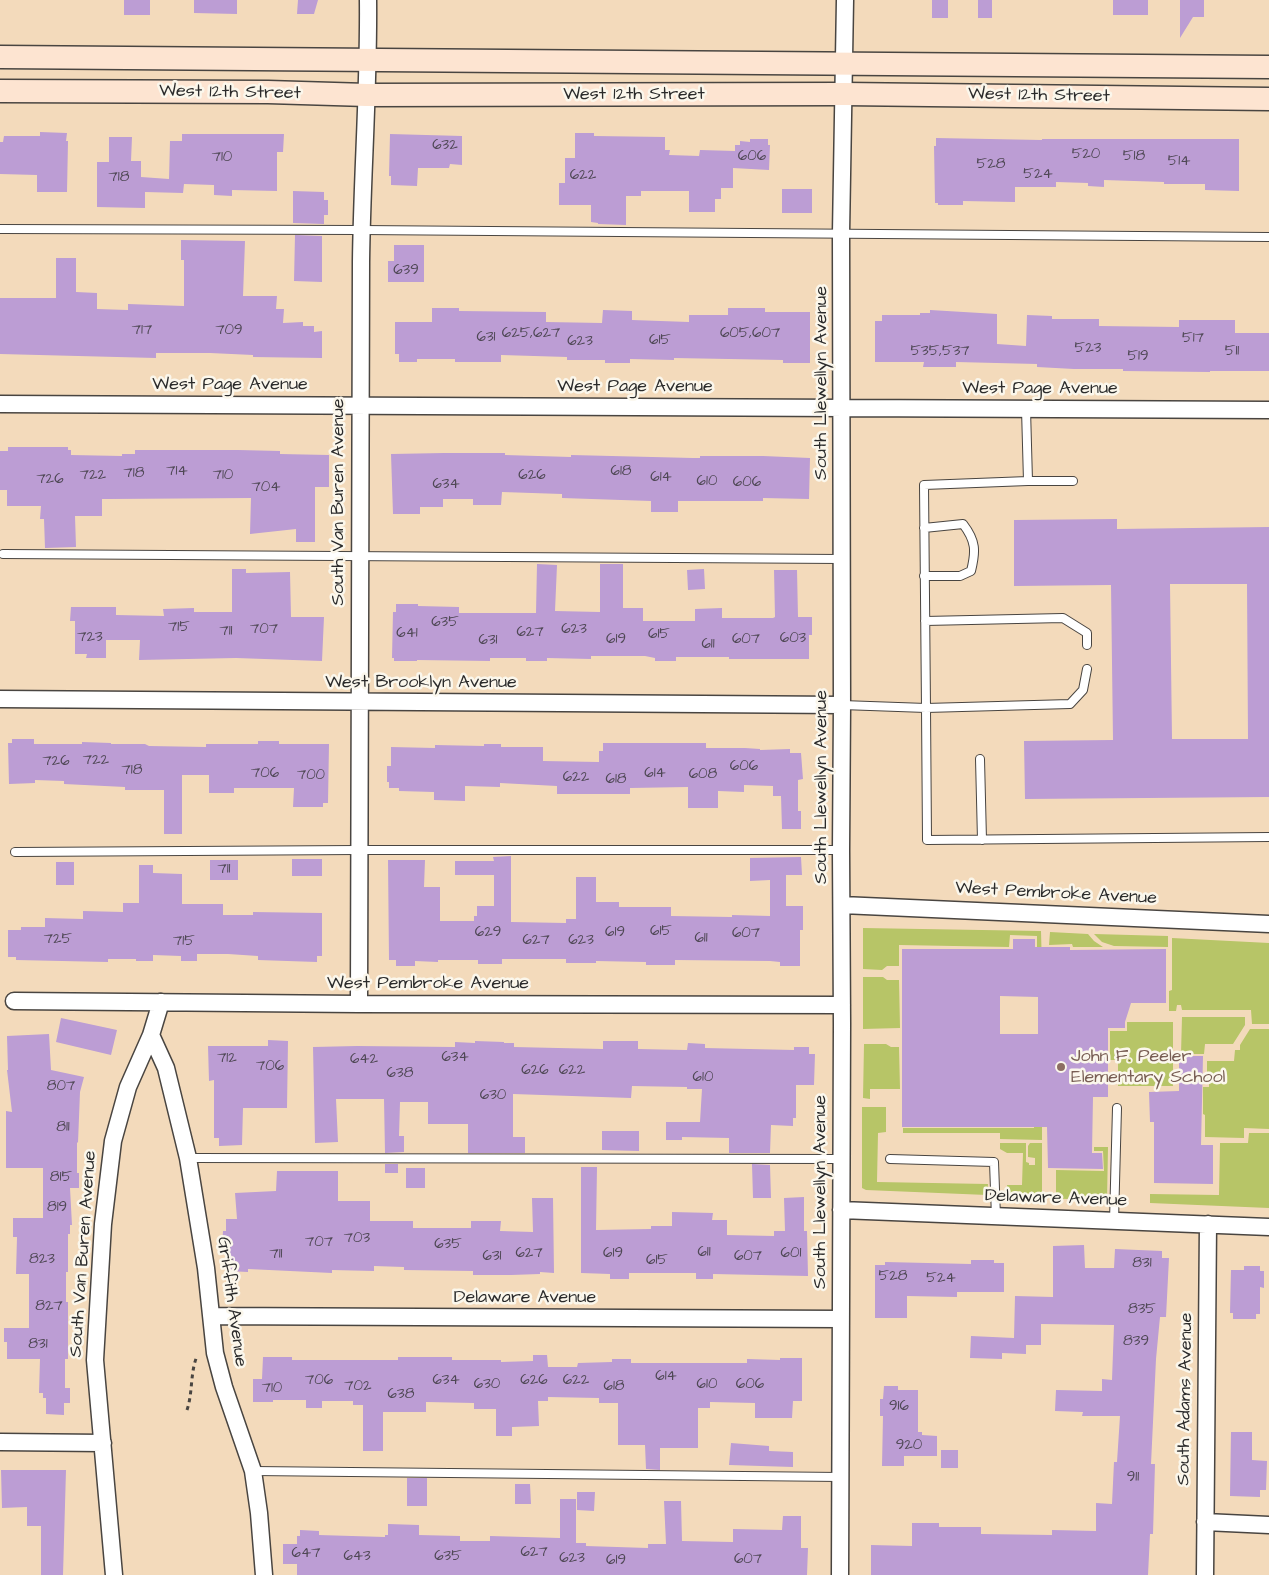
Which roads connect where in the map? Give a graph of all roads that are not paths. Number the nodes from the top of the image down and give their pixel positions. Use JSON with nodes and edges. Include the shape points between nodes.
{"nodes":[{"id":1,"x":368,"y":0,"type":"edge"},
{"id":2,"x":845,"y":0,"type":"edge"},
{"id":3,"x":0,"y":56,"type":"edge"},
{"id":4,"x":368,"y":60,"type":"junction"},
{"id":5,"x":844,"y":63,"type":"junction"},
{"id":6,"x":1269,"y":67,"type":"edge"},
{"id":7,"x":0,"y":91,"type":"edge"},
{"id":8,"x":844,"y":94,"type":"junction"},
{"id":9,"x":367,"y":95,"type":"junction"},
{"id":10,"x":1269,"y":99,"type":"edge"},
{"id":11,"x":0,"y":229,"type":"edge"},
{"id":12,"x":361,"y":230,"type":"junction"},
{"id":13,"x":841,"y":234,"type":"junction"},
{"id":14,"x":1269,"y":237,"type":"edge"},
{"id":15,"x":0,"y":404,"type":"edge"},
{"id":16,"x":359,"y":406,"type":"junction"},
{"id":17,"x":842,"y":408,"type":"junction"},
{"id":18,"x":1026,"y":409,"type":"junction"},
{"id":19,"x":1269,"y":410,"type":"edge"},
{"id":20,"x":1028,"y":480,"type":"junction"},
{"id":21,"x":1072,"y":480,"type":"dead end"},
{"id":22,"x":924,"y":528,"type":"junction"},
{"id":23,"x":3,"y":554,"type":"dead end"},
{"id":24,"x":358,"y":556,"type":"junction"},
{"id":25,"x":842,"y":559,"type":"junction"},
{"id":26,"x":924,"y":576,"type":"junction"},
{"id":27,"x":925,"y":621,"type":"junction"},
{"id":28,"x":1086,"y":645,"type":"dead end"},
{"id":29,"x":1087,"y":669,"type":"dead end"},
{"id":30,"x":0,"y":699,"type":"edge"},
{"id":31,"x":358,"y":702,"type":"junction"},
{"id":32,"x":842,"y":705,"type":"junction"},
{"id":33,"x":926,"y":708,"type":"junction"},
{"id":34,"x":980,"y":759,"type":"dead end"},
{"id":35,"x":1269,"y":837,"type":"edge"},
{"id":36,"x":982,"y":840,"type":"junction"},
{"id":37,"x":358,"y":850,"type":"junction"},
{"id":38,"x":841,"y":850,"type":"junction"},
{"id":39,"x":15,"y":852,"type":"dead end"},
{"id":40,"x":842,"y":906,"type":"junction"},
{"id":41,"x":1269,"y":924,"type":"edge"},
{"id":42,"x":14,"y":1000,"type":"dead end"},
{"id":43,"x":161,"y":1002,"type":"junction"},
{"id":44,"x":359,"y":1004,"type":"junction"},
{"id":45,"x":842,"y":1005,"type":"junction"},
{"id":46,"x":151,"y":1035,"type":"junction"},
{"id":47,"x":1118,"y":1108,"type":"dead end"},
{"id":48,"x":188,"y":1158,"type":"junction"},
{"id":49,"x":841,"y":1159,"type":"junction"},
{"id":50,"x":890,"y":1159,"type":"dead end"},
{"id":51,"x":841,"y":1210,"type":"junction"},
{"id":52,"x":996,"y":1217,"type":"junction"},
{"id":53,"x":1114,"y":1221,"type":"junction"},
{"id":54,"x":1208,"y":1224,"type":"junction"},
{"id":55,"x":1269,"y":1227,"type":"edge"},
{"id":56,"x":211,"y":1316,"type":"junction"},
{"id":57,"x":840,"y":1319,"type":"junction"},
{"id":58,"x":0,"y":1442,"type":"edge"},
{"id":59,"x":103,"y":1443,"type":"junction"},
{"id":60,"x":253,"y":1471,"type":"junction"},
{"id":61,"x":841,"y":1476,"type":"junction"},
{"id":62,"x":1205,"y":1522,"type":"junction"},
{"id":63,"x":1269,"y":1525,"type":"edge"},
{"id":64,"x":114,"y":1575,"type":"edge"},
{"id":65,"x":264,"y":1575,"type":"edge"},
{"id":66,"x":840,"y":1575,"type":"edge"},
{"id":67,"x":1205,"y":1575,"type":"edge"}],
"edges":[{"from":1,"to":4,"type":"street","name":"South Van Buren Avenue"},
{"from":2,"to":5,"type":"street","name":"South Llewellyn Avenue"},
{"from":3,"to":4,"type":"main road","name":"West 12th Street"},
{"from":4,"to":5,"type":"main road","name":"West 12th Street"},
{"from":4,"to":9,"type":"street","name":"South Van Buren Avenue"},
{"from":5,"to":6,"type":"main road","name":"West 12th Street"},
{"from":5,"to":8,"type":"street","name":"South Llewellyn Avenue"},
{"from":7,"to":9,"type":"main road","name":"West 12th Street"},
{"from":8,"to":9,"type":"main road","name":"West 12th Street"},
{"from":8,"to":10,"type":"main road","name":"West 12th Street"},
{"from":8,"to":13,"type":"street","name":"South Llewellyn Avenue"},
{"from":9,"to":12,"type":"street","name":"South Van Buren Avenue"},
{"from":11,"to":12,"type":"lane"},
{"from":12,"to":13,"type":"lane"},
{"from":12,"to":16,"type":"street","name":"South Van Buren Avenue"},
{"from":13,"to":14,"type":"lane"},
{"from":13,"to":17,"type":"street","name":"South Llewellyn Avenue"},
{"from":15,"to":16,"type":"street","name":"West Page Avenue"},
{"from":16,"to":17,"type":"street","name":"West Page Avenue"},
{"from":16,"to":24,"type":"street","name":"South Van Buren Avenue"},
{"from":17,"to":18,"type":"street","name":"West Page Avenue"},
{"from":17,"to":25,"type":"street","name":"South Llewellyn Avenue"},
{"from":18,"to":19,"type":"street","name":"West Page Avenue"},
{"from":18,"to":20,"type":"lane"},
{"from":20,"to":21,"type":"lane"},
{"from":20,"to":22,"type":"lane","via":[[924,485]]},
{"from":22,"to":26,"type":"lane"},
{"from":22,"to":26,"type":"lane","via":[[963,524],[972,536],[975,555],[970,571],[960,576]]},
{"from":23,"to":24,"type":"lane"},
{"from":24,"to":25,"type":"lane"},
{"from":24,"to":31,"type":"street","name":"South Van Buren Avenue"},
{"from":25,"to":32,"type":"street","name":"South Llewellyn Avenue"},
{"from":26,"to":27,"type":"lane"},
{"from":27,"to":28,"type":"lane","via":[[1063,618],[1086,633]]},
{"from":27,"to":33,"type":"lane"},
{"from":29,"to":33,"type":"lane","via":[[1083,690],[1070,704]]},
{"from":30,"to":31,"type":"street","name":"West Brooklyn Avenue"},
{"from":31,"to":32,"type":"street","name":"West Brooklyn Avenue"},
{"from":31,"to":37,"type":"street","name":"South Van Buren Avenue"},
{"from":32,"to":33,"type":"lane"},
{"from":32,"to":38,"type":"street","name":"South Llewellyn Avenue"},
{"from":33,"to":36,"type":"lane","via":[[927,840]]},
{"from":34,"to":36,"type":"lane"},
{"from":35,"to":36,"type":"lane"},
{"from":37,"to":38,"type":"lane"},
{"from":37,"to":39,"type":"lane"},
{"from":37,"to":44,"type":"street","name":"South Van Buren Avenue"},
{"from":38,"to":40,"type":"street","name":"South Llewellyn Avenue"},
{"from":40,"to":41,"type":"street","name":"West Pembroke Avenue"},
{"from":40,"to":45,"type":"street","name":"South Llewellyn Avenue"},
{"from":42,"to":43,"type":"street","name":"West Pembroke Avenue"},
{"from":43,"to":44,"type":"street","name":"West Pembroke Avenue"},
{"from":43,"to":46,"type":"street","name":"South Van Buren Avenue"},
{"from":44,"to":45,"type":"street","name":"West Pembroke Avenue"},
{"from":45,"to":49,"type":"street","name":"South Llewellyn Avenue"},
{"from":46,"to":48,"type":"street","name":"Griffith Avenue","via":[[166,1068]]},
{"from":46,"to":59,"type":"street","name":"South Van Buren Avenue","via":[[128,1087],[113,1141],[103,1224],[96,1360]]},
{"from":47,"to":53,"type":"lane"},
{"from":48,"to":49,"type":"lane"},
{"from":48,"to":56,"type":"street","name":"Griffith Avenue"},
{"from":49,"to":51,"type":"street","name":"South Llewellyn Avenue"},
{"from":50,"to":52,"type":"lane","via":[[994,1162]]},
{"from":51,"to":52,"type":"street","name":"Delaware Avenue"},
{"from":51,"to":57,"type":"street","name":"South Llewellyn Avenue"},
{"from":52,"to":53,"type":"street","name":"Delaware Avenue"},
{"from":53,"to":54,"type":"street","name":"Delaware Avenue"},
{"from":54,"to":55,"type":"street","name":"Delaware Avenue"},
{"from":54,"to":62,"type":"street","name":"South Adams Avenue"},
{"from":56,"to":57,"type":"street","name":"Delaware Avenue"},
{"from":56,"to":60,"type":"street","name":"Griffith Avenue","via":[[215,1353],[224,1387]]},
{"from":57,"to":61,"type":"street","name":"South Llewellyn Avenue"},
{"from":58,"to":59,"type":"street"},
{"from":59,"to":64,"type":"street","name":"South Van Buren Avenue"},
{"from":60,"to":61,"type":"lane"},
{"from":60,"to":65,"type":"street","name":"Griffith Avenue"},
{"from":61,"to":66,"type":"street","name":"South Llewellyn Avenue"},
{"from":62,"to":63,"type":"street"},
{"from":62,"to":67,"type":"street","name":"South Adams Avenue"}]}
